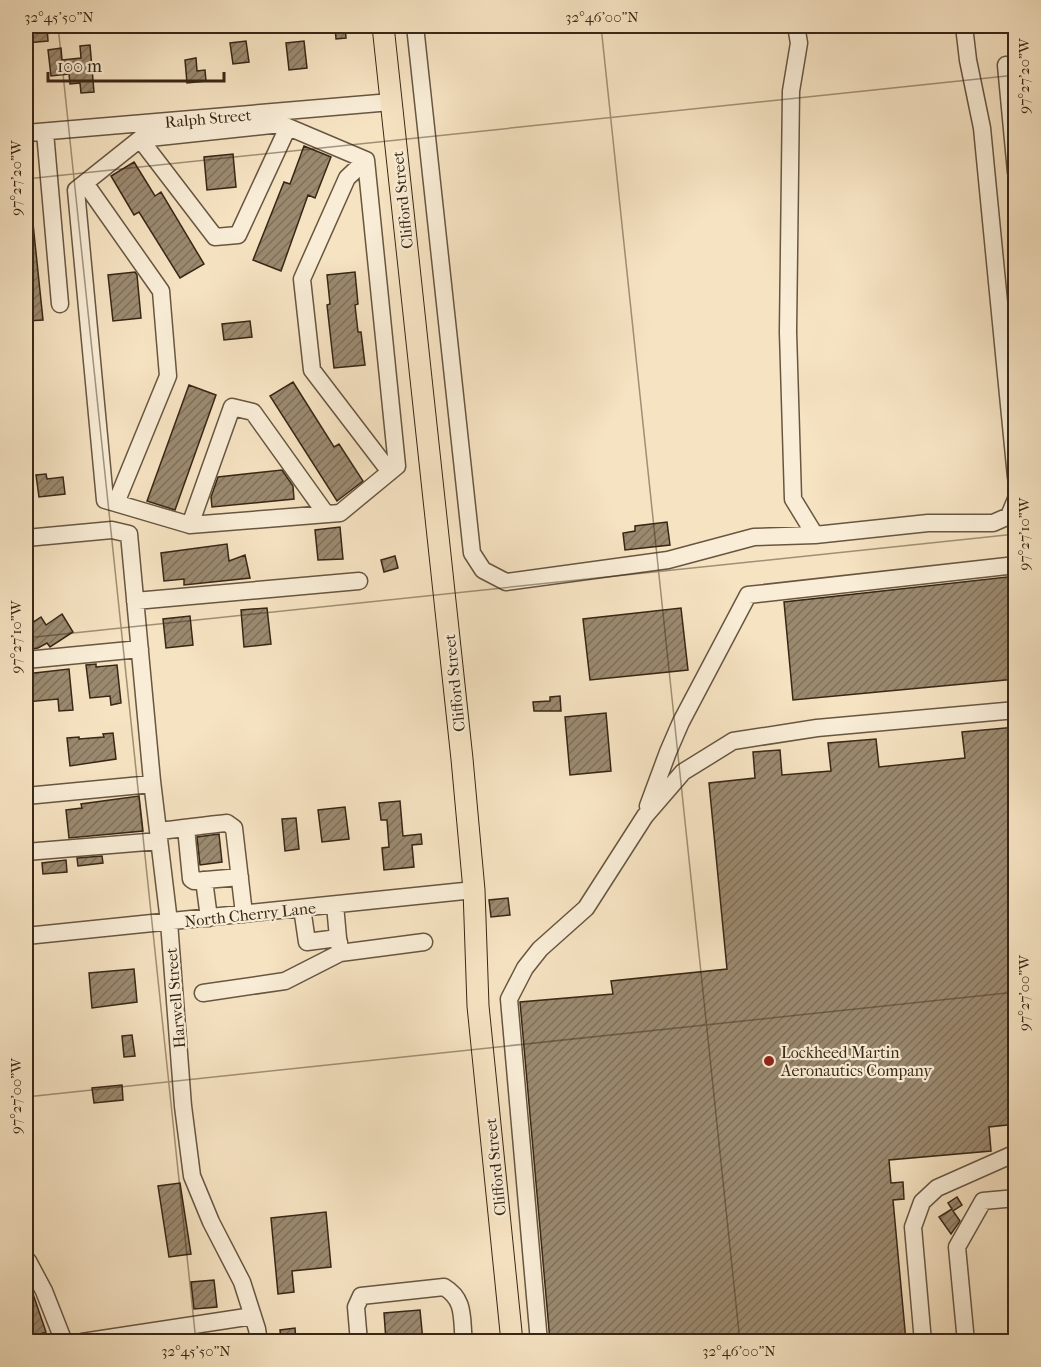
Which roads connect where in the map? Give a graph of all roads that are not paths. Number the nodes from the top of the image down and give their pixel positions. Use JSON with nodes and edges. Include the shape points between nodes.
{"nodes":[{"id":1,"x":383,"y":26,"type":"edge"},
{"id":2,"x":415,"y":26,"type":"edge"},
{"id":3,"x":796,"y":26,"type":"edge"},
{"id":4,"x":964,"y":26,"type":"edge"},
{"id":5,"x":1006,"y":65,"type":"dead end"},
{"id":6,"x":391,"y":102,"type":"junction"},
{"id":7,"x":283,"y":121,"type":"junction"},
{"id":8,"x":156,"y":130,"type":"junction"},
{"id":9,"x":45,"y":132,"type":"junction"},
{"id":10,"x":26,"y":133,"type":"edge"},
{"id":11,"x":140,"y":140,"type":"junction"},
{"id":12,"x":366,"y":160,"type":"junction"},
{"id":13,"x":1016,"y":172,"type":"edge"},
{"id":14,"x":86,"y":183,"type":"junction"},
{"id":15,"x":60,"y":304,"type":"dead end"},
{"id":16,"x":390,"y":472,"type":"junction"},
{"id":17,"x":1016,"y":477,"type":"edge"},
{"id":18,"x":1016,"y":499,"type":"edge"},
{"id":19,"x":110,"y":501,"type":"junction"},
{"id":20,"x":146,"y":513,"type":"junction"},
{"id":21,"x":326,"y":514,"type":"junction"},
{"id":22,"x":1012,"y":517,"type":"edge"},
{"id":23,"x":190,"y":525,"type":"junction"},
{"id":24,"x":107,"y":530,"type":"junction"},
{"id":25,"x":129,"y":534,"type":"junction"},
{"id":26,"x":815,"y":534,"type":"junction"},
{"id":27,"x":26,"y":538,"type":"edge"},
{"id":28,"x":1016,"y":565,"type":"edge"},
{"id":29,"x":359,"y":581,"type":"dead end"},
{"id":30,"x":135,"y":601,"type":"junction"},
{"id":31,"x":140,"y":650,"type":"junction"},
{"id":32,"x":26,"y":660,"type":"edge"},
{"id":33,"x":1016,"y":710,"type":"edge"},
{"id":34,"x":152,"y":784,"type":"junction"},
{"id":35,"x":26,"y":796,"type":"edge"},
{"id":36,"x":645,"y":816,"type":"junction"},
{"id":37,"x":186,"y":828,"type":"junction"},
{"id":38,"x":158,"y":836,"type":"junction"},
{"id":39,"x":26,"y":852,"type":"edge"},
{"id":40,"x":240,"y":877,"type":"junction"},
{"id":41,"x":204,"y":880,"type":"junction"},
{"id":42,"x":474,"y":890,"type":"junction"},
{"id":43,"x":335,"y":905,"type":"junction"},
{"id":44,"x":302,"y":908,"type":"junction"},
{"id":45,"x":244,"y":914,"type":"junction"},
{"id":46,"x":209,"y":918,"type":"junction"},
{"id":47,"x":169,"y":922,"type":"junction"},
{"id":48,"x":26,"y":936,"type":"edge"},
{"id":49,"x":424,"y":942,"type":"dead end"},
{"id":50,"x":339,"y":946,"type":"junction"},
{"id":51,"x":203,"y":993,"type":"dead end"},
{"id":52,"x":1016,"y":1153,"type":"edge"},
{"id":53,"x":1016,"y":1198,"type":"edge"},
{"id":54,"x":26,"y":1262,"type":"edge"},
{"id":55,"x":253,"y":1316,"type":"junction"},
{"id":56,"x":64,"y":1341,"type":"edge"},
{"id":57,"x":84,"y":1341,"type":"edge"},
{"id":58,"x":259,"y":1341,"type":"edge"},
{"id":59,"x":359,"y":1341,"type":"edge"},
{"id":60,"x":464,"y":1341,"type":"edge"},
{"id":61,"x":512,"y":1341,"type":"edge"},
{"id":62,"x":539,"y":1341,"type":"edge"},
{"id":63,"x":923,"y":1341,"type":"edge"},
{"id":64,"x":966,"y":1341,"type":"edge"}],
"edges":[{"from":1,"to":6,"type":"main road","name":"Clifford Street"},
{"from":2,"to":26,"type":"street","via":[[472,553],[483,570],[506,582],[668,560],[754,537]]},
{"from":3,"to":26,"type":"street","via":[[799,43],[790,91],[788,332],[793,499]]},
{"from":4,"to":17,"type":"street","via":[[982,128]]},
{"from":5,"to":13,"type":"street"},
{"from":6,"to":7,"type":"street","name":"Ralph Street"},
{"from":6,"to":42,"type":"main road","name":"Clifford Street"},
{"from":7,"to":8,"type":"street","name":"Ralph Street"},
{"from":7,"to":11,"type":"street","via":[[238,235],[215,237]]},
{"from":7,"to":12,"type":"street"},
{"from":8,"to":9,"type":"street","name":"Ralph Street"},
{"from":8,"to":11,"type":"street"},
{"from":9,"to":10,"type":"street","name":"Ralph Street"},
{"from":9,"to":15,"type":"street"},
{"from":11,"to":14,"type":"street"},
{"from":12,"to":16,"type":"street","via":[[397,466]]},
{"from":12,"to":16,"type":"street","via":[[347,177],[302,279],[312,370]]},
{"from":14,"to":19,"type":"street","via":[[76,190]]},
{"from":14,"to":19,"type":"street","via":[[161,291],[168,376]]},
{"from":16,"to":21,"type":"street","via":[[340,513]]},
{"from":18,"to":22,"type":"street"},
{"from":19,"to":20,"type":"street"},
{"from":19,"to":24,"type":"street"},
{"from":20,"to":23,"type":"street"},
{"from":20,"to":25,"type":"street"},
{"from":21,"to":23,"type":"street"},
{"from":21,"to":23,"type":"street","via":[[253,412],[232,407]]},
{"from":22,"to":26,"type":"street","via":[[993,523],[928,523]]},
{"from":24,"to":25,"type":"street"},
{"from":24,"to":27,"type":"street"},
{"from":25,"to":30,"type":"street","name":"Harwell Street"},
{"from":28,"to":36,"type":"street","via":[[748,595],[681,723]]},
{"from":29,"to":30,"type":"street"},
{"from":30,"to":31,"type":"street","name":"Harwell Street"},
{"from":31,"to":32,"type":"street"},
{"from":31,"to":34,"type":"street","name":"Harwell Street"},
{"from":33,"to":36,"type":"street","via":[[817,728],[733,741],[683,772]]},
{"from":34,"to":35,"type":"street"},
{"from":34,"to":38,"type":"street","name":"Harwell Street"},
{"from":36,"to":62,"type":"street","via":[[586,908],[540,949],[509,999]]},
{"from":37,"to":38,"type":"street"},
{"from":37,"to":40,"type":"street","via":[[231,825]]},
{"from":37,"to":41,"type":"street","via":[[191,879]]},
{"from":38,"to":39,"type":"street"},
{"from":38,"to":47,"type":"street","name":"Harwell Street"},
{"from":40,"to":41,"type":"street"},
{"from":40,"to":45,"type":"street"},
{"from":41,"to":46,"type":"street"},
{"from":42,"to":43,"type":"street","name":"North Cherry Lane"},
{"from":42,"to":61,"type":"main road","name":"Clifford Street","via":[[478,1006]]},
{"from":43,"to":44,"type":"street","name":"North Cherry Lane"},
{"from":43,"to":50,"type":"street"},
{"from":44,"to":45,"type":"street","name":"North Cherry Lane"},
{"from":44,"to":50,"type":"street","via":[[307,942]]},
{"from":45,"to":46,"type":"street","name":"North Cherry Lane"},
{"from":46,"to":47,"type":"street","name":"North Cherry Lane"},
{"from":47,"to":48,"type":"street","name":"North Cherry Lane"},
{"from":47,"to":55,"type":"street","name":"Harwell Street","via":[[192,1176],[242,1282]]},
{"from":49,"to":50,"type":"street"},
{"from":50,"to":51,"type":"street","via":[[285,981]]},
{"from":52,"to":63,"type":"street","via":[[937,1188],[922,1202],[913,1227]]},
{"from":53,"to":64,"type":"street","via":[[983,1201],[957,1247]]},
{"from":54,"to":56,"type":"street","via":[[44,1291]]},
{"from":55,"to":57,"type":"street"},
{"from":55,"to":58,"type":"street","name":"Harwell Street"},
{"from":59,"to":60,"type":"street","via":[[356,1307],[362,1296],[444,1287],[455,1294],[460,1305]]}]}
